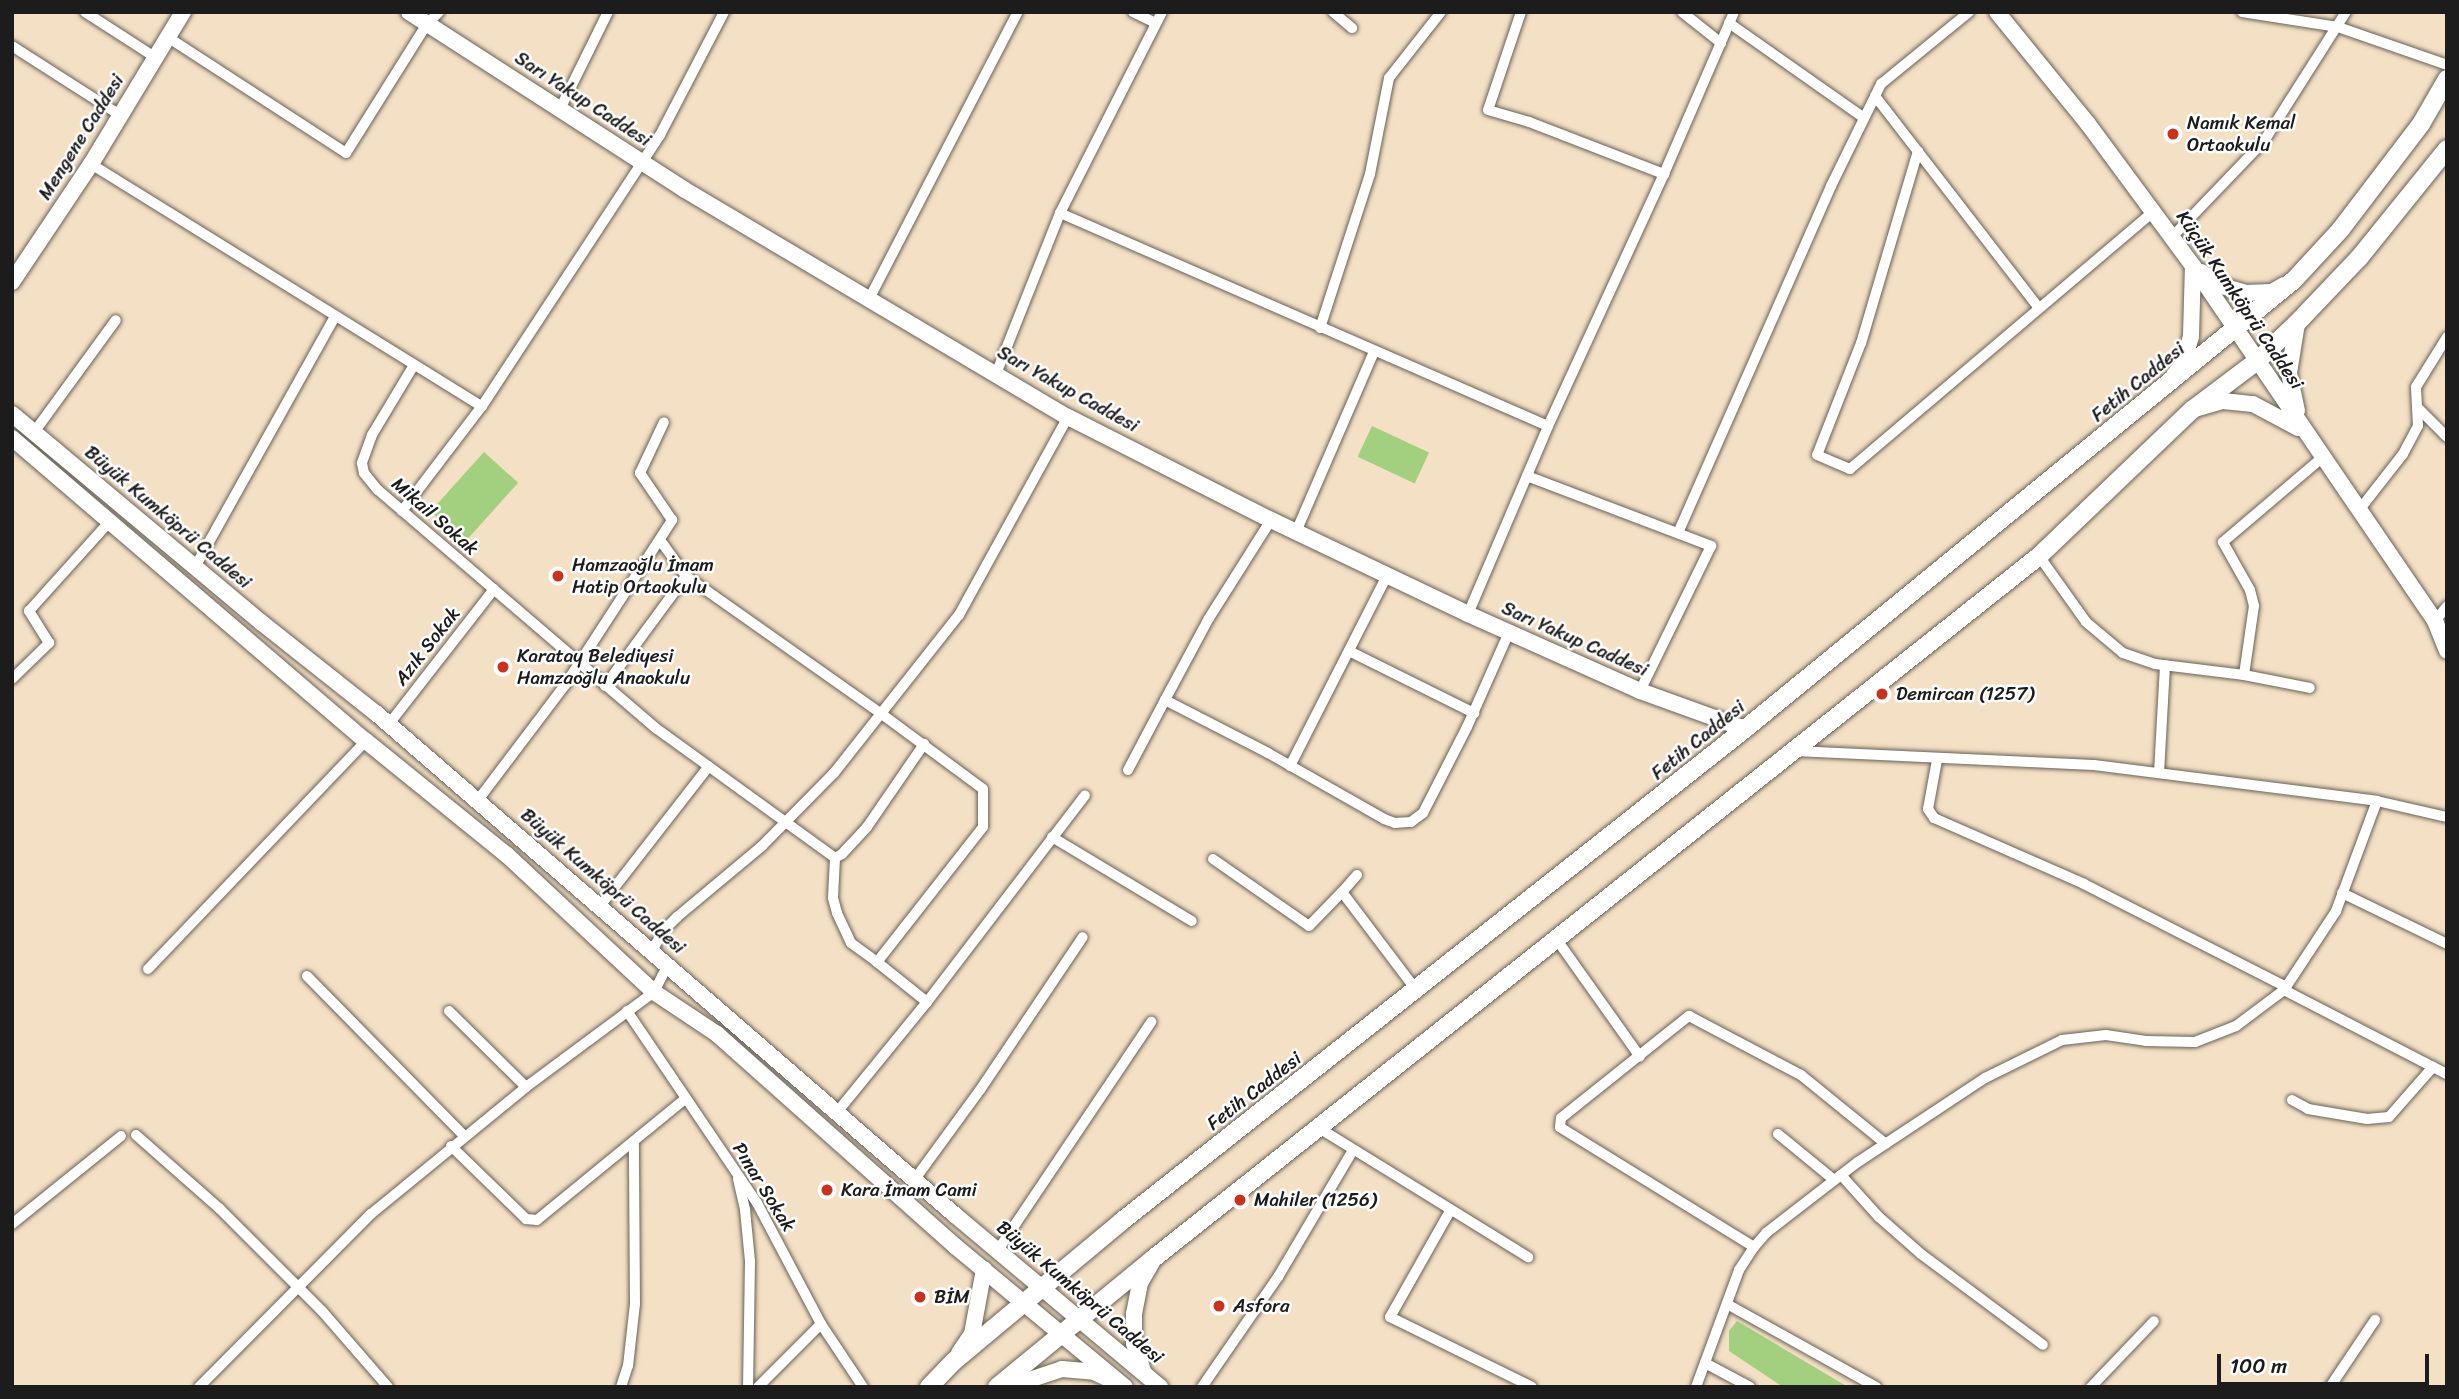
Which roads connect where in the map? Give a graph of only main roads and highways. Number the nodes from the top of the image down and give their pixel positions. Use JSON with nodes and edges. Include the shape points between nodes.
{"nodes":[{"id":1,"x":2447,"y":79,"type":"edge"},
{"id":2,"x":2447,"y":149,"type":"edge"},
{"id":3,"x":929,"y":1387,"type":"edge"},
{"id":4,"x":997,"y":1387,"type":"edge"}],
"edges":[{"from":1,"to":3,"type":"main road","name":"Fetih Caddesi","via":[[2421,124],[2294,280],[1745,730],[1122,1221]]},
{"from":2,"to":4,"type":"main road","via":[[2359,258],[2297,323],[2192,410],[2039,556]]}]}
